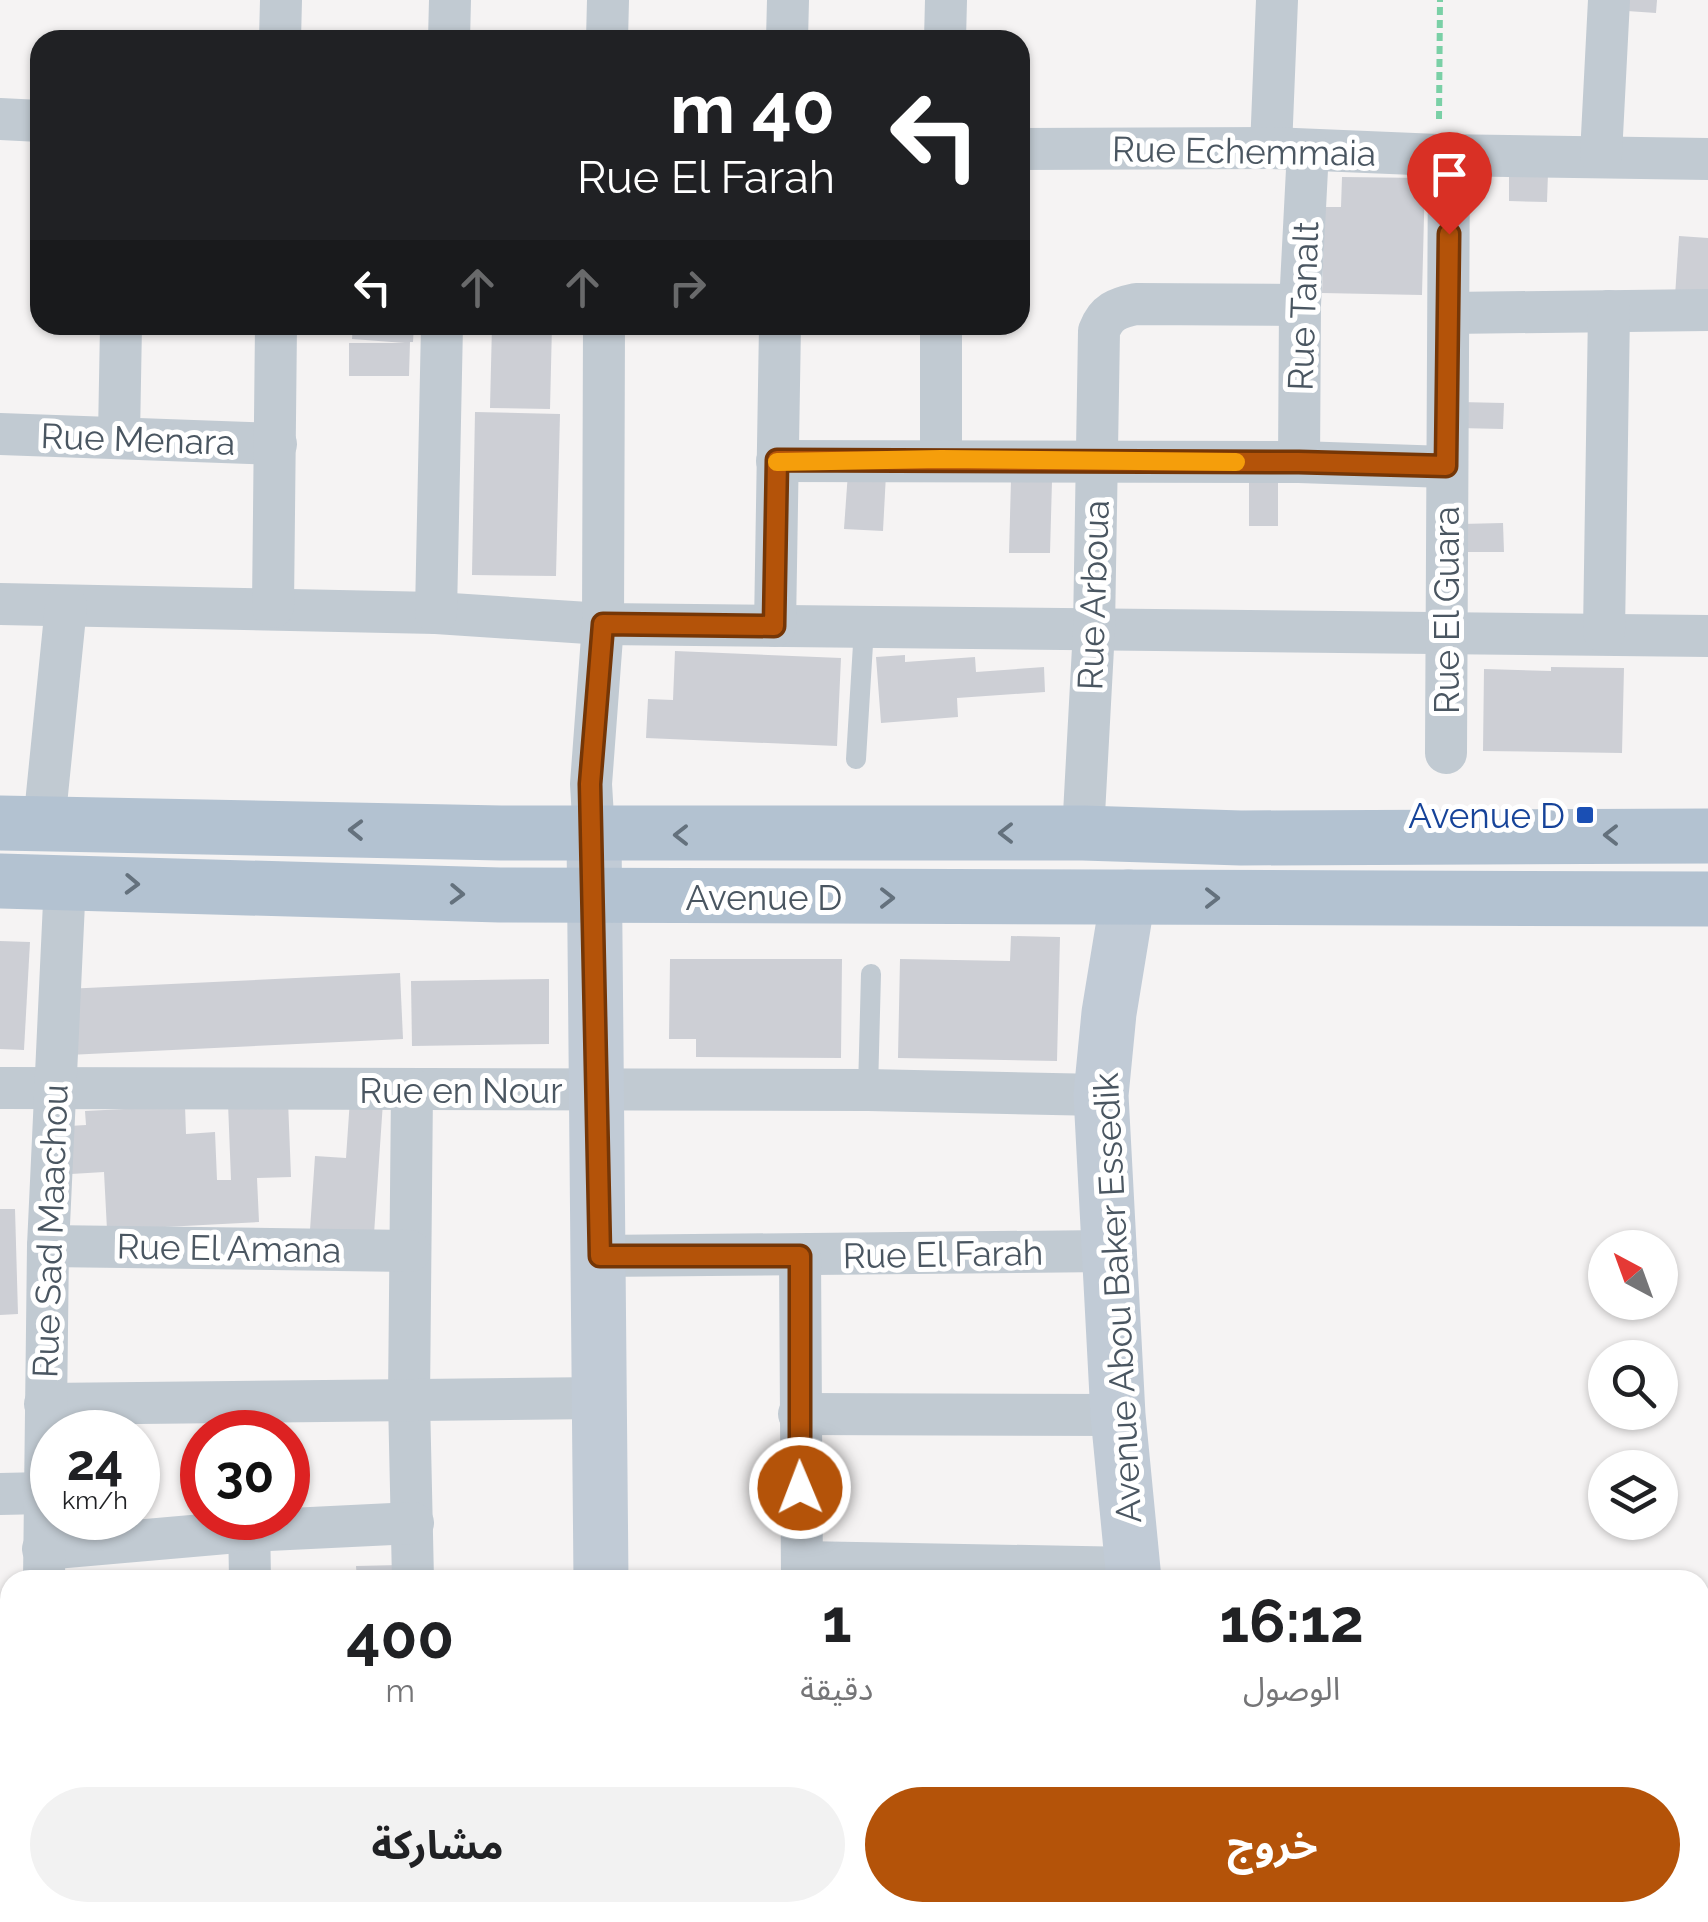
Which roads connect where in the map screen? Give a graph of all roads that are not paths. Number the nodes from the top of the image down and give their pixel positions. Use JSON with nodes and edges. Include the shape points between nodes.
{"nodes":[{"id":1,"x":280,"y":0,"type":"edge"},
{"id":2,"x":450,"y":0,"type":"edge"},
{"id":3,"x":608,"y":0,"type":"edge"},
{"id":4,"x":788,"y":0,"type":"edge"},
{"id":5,"x":946,"y":0,"type":"edge"},
{"id":6,"x":1276,"y":0,"type":"edge"},
{"id":7,"x":1610,"y":0,"type":"edge"},
{"id":8,"x":280,"y":30,"type":"edge"},
{"id":9,"x":449,"y":30,"type":"edge"},
{"id":10,"x":607,"y":30,"type":"edge"},
{"id":11,"x":786,"y":30,"type":"edge"},
{"id":12,"x":945,"y":30,"type":"edge"},
{"id":13,"x":0,"y":119,"type":"edge"},
{"id":14,"x":30,"y":120,"type":"edge"},
{"id":15,"x":1290,"y":149,"type":"junction"},
{"id":16,"x":1030,"y":150,"type":"edge"},
{"id":17,"x":1444,"y":156,"type":"junction"},
{"id":18,"x":1602,"y":156,"type":"junction"},
{"id":19,"x":1708,"y":159,"type":"edge"},
{"id":20,"x":1300,"y":305,"type":"junction"},
{"id":21,"x":1708,"y":310,"type":"edge"},
{"id":22,"x":1608,"y":312,"type":"junction"},
{"id":23,"x":1449,"y":313,"type":"junction"},
{"id":24,"x":122,"y":335,"type":"edge"},
{"id":25,"x":276,"y":335,"type":"edge"},
{"id":26,"x":442,"y":335,"type":"edge"},
{"id":27,"x":604,"y":335,"type":"edge"},
{"id":28,"x":780,"y":335,"type":"edge"},
{"id":29,"x":942,"y":335,"type":"edge"},
{"id":30,"x":0,"y":434,"type":"edge"},
{"id":31,"x":119,"y":436,"type":"junction"},
{"id":32,"x":276,"y":444,"type":"junction"},
{"id":33,"x":941,"y":459,"type":"junction"},
{"id":34,"x":777,"y":460,"type":"junction"},
{"id":35,"x":1097,"y":462,"type":"junction"},
{"id":36,"x":1299,"y":462,"type":"junction"},
{"id":37,"x":1446,"y":466,"type":"junction"},
{"id":38,"x":0,"y":604,"type":"edge"},
{"id":39,"x":66,"y":606,"type":"junction"},
{"id":40,"x":273,"y":607,"type":"junction"},
{"id":41,"x":436,"y":613,"type":"junction"},
{"id":42,"x":603,"y":624,"type":"junction"},
{"id":43,"x":774,"y":626,"type":"junction"},
{"id":44,"x":864,"y":628,"type":"junction"},
{"id":45,"x":1094,"y":630,"type":"junction"},
{"id":46,"x":1604,"y":632,"type":"junction"},
{"id":47,"x":1445,"y":633,"type":"junction"},
{"id":48,"x":1708,"y":636,"type":"edge"},
{"id":49,"x":1446,"y":753,"type":"dead end"},
{"id":50,"x":856,"y":759,"type":"dead end"},
{"id":51,"x":22,"y":824,"type":"edge"},
{"id":52,"x":1084,"y":833,"type":"junction"},
{"id":53,"x":594,"y":834,"type":"junction"},
{"id":54,"x":1708,"y":836,"type":"edge"},
{"id":55,"x":0,"y":881,"type":"edge"},
{"id":56,"x":64,"y":882,"type":"junction"},
{"id":57,"x":594,"y":896,"type":"junction"},
{"id":58,"x":1128,"y":898,"type":"junction"},
{"id":59,"x":1708,"y":899,"type":"edge"},
{"id":60,"x":871,"y":974,"type":"dead end"},
{"id":61,"x":54,"y":1087,"type":"junction"},
{"id":62,"x":0,"y":1088,"type":"edge"},
{"id":63,"x":412,"y":1089,"type":"junction"},
{"id":64,"x":868,"y":1090,"type":"junction"},
{"id":65,"x":596,"y":1091,"type":"junction"},
{"id":66,"x":1101,"y":1095,"type":"junction"},
{"id":67,"x":48,"y":1246,"type":"junction"},
{"id":68,"x":410,"y":1251,"type":"junction"},
{"id":69,"x":1107,"y":1251,"type":"junction"},
{"id":70,"x":600,"y":1256,"type":"junction"},
{"id":71,"x":800,"y":1256,"type":"junction"},
{"id":72,"x":599,"y":1398,"type":"junction"},
{"id":73,"x":409,"y":1399,"type":"junction"},
{"id":74,"x":45,"y":1404,"type":"junction"},
{"id":75,"x":45,"y":1410,"type":"edge"},
{"id":76,"x":310,"y":1411,"type":"edge"},
{"id":77,"x":180,"y":1413,"type":"edge"},
{"id":78,"x":799,"y":1414,"type":"junction"},
{"id":79,"x":1118,"y":1415,"type":"junction"},
{"id":80,"x":0,"y":1494,"type":"edge"},
{"id":81,"x":30,"y":1494,"type":"edge"},
{"id":82,"x":413,"y":1523,"type":"junction"},
{"id":83,"x":310,"y":1524,"type":"edge"},
{"id":84,"x":180,"y":1537,"type":"edge"},
{"id":85,"x":249,"y":1540,"type":"edge"},
{"id":86,"x":44,"y":1564,"type":"edge"},
{"id":87,"x":250,"y":1570,"type":"edge"},
{"id":88,"x":413,"y":1570,"type":"edge"},
{"id":89,"x":601,"y":1570,"type":"edge"},
{"id":90,"x":802,"y":1570,"type":"edge"},
{"id":91,"x":1134,"y":1570,"type":"edge"}],
"edges":[{"from":1,"to":8,"type":"street"},
{"from":2,"to":9,"type":"street"},
{"from":3,"to":10,"type":"street"},
{"from":4,"to":11,"type":"street"},
{"from":5,"to":12,"type":"street"},
{"from":6,"to":15,"type":"street","name":"Rue Tanalt"},
{"from":7,"to":18,"type":"street"},
{"from":13,"to":14,"type":"street"},
{"from":15,"to":16,"type":"street","name":"Rue Echemmaia"},
{"from":15,"to":17,"type":"street","name":"Rue Echemmaia"},
{"from":15,"to":20,"type":"street","name":"Rue Tanalt"},
{"from":17,"to":18,"type":"street","name":"Rue Echemmaia"},
{"from":17,"to":23,"type":"street","name":"Rue El Guara"},
{"from":18,"to":19,"type":"street","name":"Rue Echemmaia"},
{"from":20,"to":35,"type":"street","name":"Rue Arboua","via":[[1136,304],[1104,316]]},
{"from":20,"to":36,"type":"street","name":"Rue Tanalt"},
{"from":21,"to":22,"type":"street"},
{"from":22,"to":23,"type":"street"},
{"from":22,"to":46,"type":"street"},
{"from":23,"to":37,"type":"street","name":"Rue El Guara"},
{"from":24,"to":31,"type":"street"},
{"from":25,"to":32,"type":"street"},
{"from":26,"to":41,"type":"street"},
{"from":27,"to":42,"type":"street"},
{"from":28,"to":34,"type":"street"},
{"from":29,"to":33,"type":"street"},
{"from":30,"to":31,"type":"street","name":"Rue Menara"},
{"from":31,"to":32,"type":"street","name":"Rue Menara"},
{"from":32,"to":40,"type":"street"},
{"from":33,"to":34,"type":"street","name":"Rue El Guara"},
{"from":33,"to":35,"type":"street","name":"Rue El Guara"},
{"from":34,"to":43,"type":"street"},
{"from":35,"to":36,"type":"street","name":"Rue El Guara"},
{"from":35,"to":45,"type":"street","name":"Rue Arboua"},
{"from":36,"to":37,"type":"street","name":"Rue El Guara"},
{"from":37,"to":47,"type":"street","name":"Rue El Guara"},
{"from":38,"to":39,"type":"street"},
{"from":39,"to":40,"type":"street"},
{"from":39,"to":51,"type":"street"},
{"from":40,"to":41,"type":"street"},
{"from":41,"to":42,"type":"street"},
{"from":42,"to":43,"type":"street"},
{"from":42,"to":53,"type":"street","via":[[590,784]]},
{"from":43,"to":44,"type":"street"},
{"from":44,"to":45,"type":"street"},
{"from":44,"to":50,"type":"lane"},
{"from":45,"to":47,"type":"street"},
{"from":45,"to":52,"type":"street","name":"Rue Arboua"},
{"from":46,"to":47,"type":"street"},
{"from":46,"to":48,"type":"street"},
{"from":47,"to":49,"type":"street","name":"Rue El Guara"},
{"from":53,"to":51,"type":"main road","name":"Avenue D","one_way":true},
{"from":52,"to":53,"type":"main road","name":"Avenue D","one_way":true},
{"from":54,"to":52,"type":"main road","name":"Avenue D","one_way":true},
{"from":53,"to":57,"type":"street"},
{"from":55,"to":56,"type":"main road","name":"Avenue D"},
{"from":56,"to":57,"type":"main road","name":"Avenue D","one_way":true},
{"from":56,"to":61,"type":"street","name":"Rue Sad Maachou"},
{"from":57,"to":58,"type":"main road","name":"Avenue D","one_way":true},
{"from":57,"to":65,"type":"street"},
{"from":58,"to":59,"type":"main road","name":"Avenue D","one_way":true},
{"from":58,"to":66,"type":"street","name":"Avenue Abou Baker Essedik"},
{"from":60,"to":64,"type":"lane"},
{"from":61,"to":62,"type":"street","name":"Rue en Nour"},
{"from":61,"to":63,"type":"street","name":"Rue en Nour"},
{"from":61,"to":67,"type":"street","name":"Rue Sad Maachou"},
{"from":63,"to":65,"type":"street","name":"Rue en Nour"},
{"from":63,"to":68,"type":"street"},
{"from":64,"to":65,"type":"street","name":"Rue en Nour"},
{"from":64,"to":66,"type":"street","name":"Rue en Nour"},
{"from":65,"to":70,"type":"street"},
{"from":66,"to":69,"type":"street","name":"Avenue Abou Baker Essedik"},
{"from":67,"to":68,"type":"street","name":"Rue El Amana"},
{"from":67,"to":74,"type":"street","name":"Rue Sad Maachou"},
{"from":68,"to":73,"type":"street"},
{"from":69,"to":71,"type":"street","name":"Rue El Farah"},
{"from":69,"to":79,"type":"street","name":"Avenue Abou Baker Essedik"},
{"from":70,"to":71,"type":"street","name":"Rue El Farah"},
{"from":70,"to":72,"type":"street"},
{"from":71,"to":78,"type":"street"},
{"from":72,"to":73,"type":"street"},
{"from":72,"to":89,"type":"street"},
{"from":73,"to":76,"type":"street"},
{"from":73,"to":82,"type":"street"},
{"from":74,"to":75,"type":"street","name":"Rue Sad Maachou"},
{"from":74,"to":77,"type":"street"},
{"from":78,"to":79,"type":"street"},
{"from":78,"to":90,"type":"street"},
{"from":79,"to":91,"type":"street","name":"Avenue Abou Baker Essedik"},
{"from":80,"to":81,"type":"street"},
{"from":82,"to":83,"type":"street"},
{"from":82,"to":88,"type":"street"},
{"from":84,"to":86,"type":"street"},
{"from":85,"to":87,"type":"street"}]}
